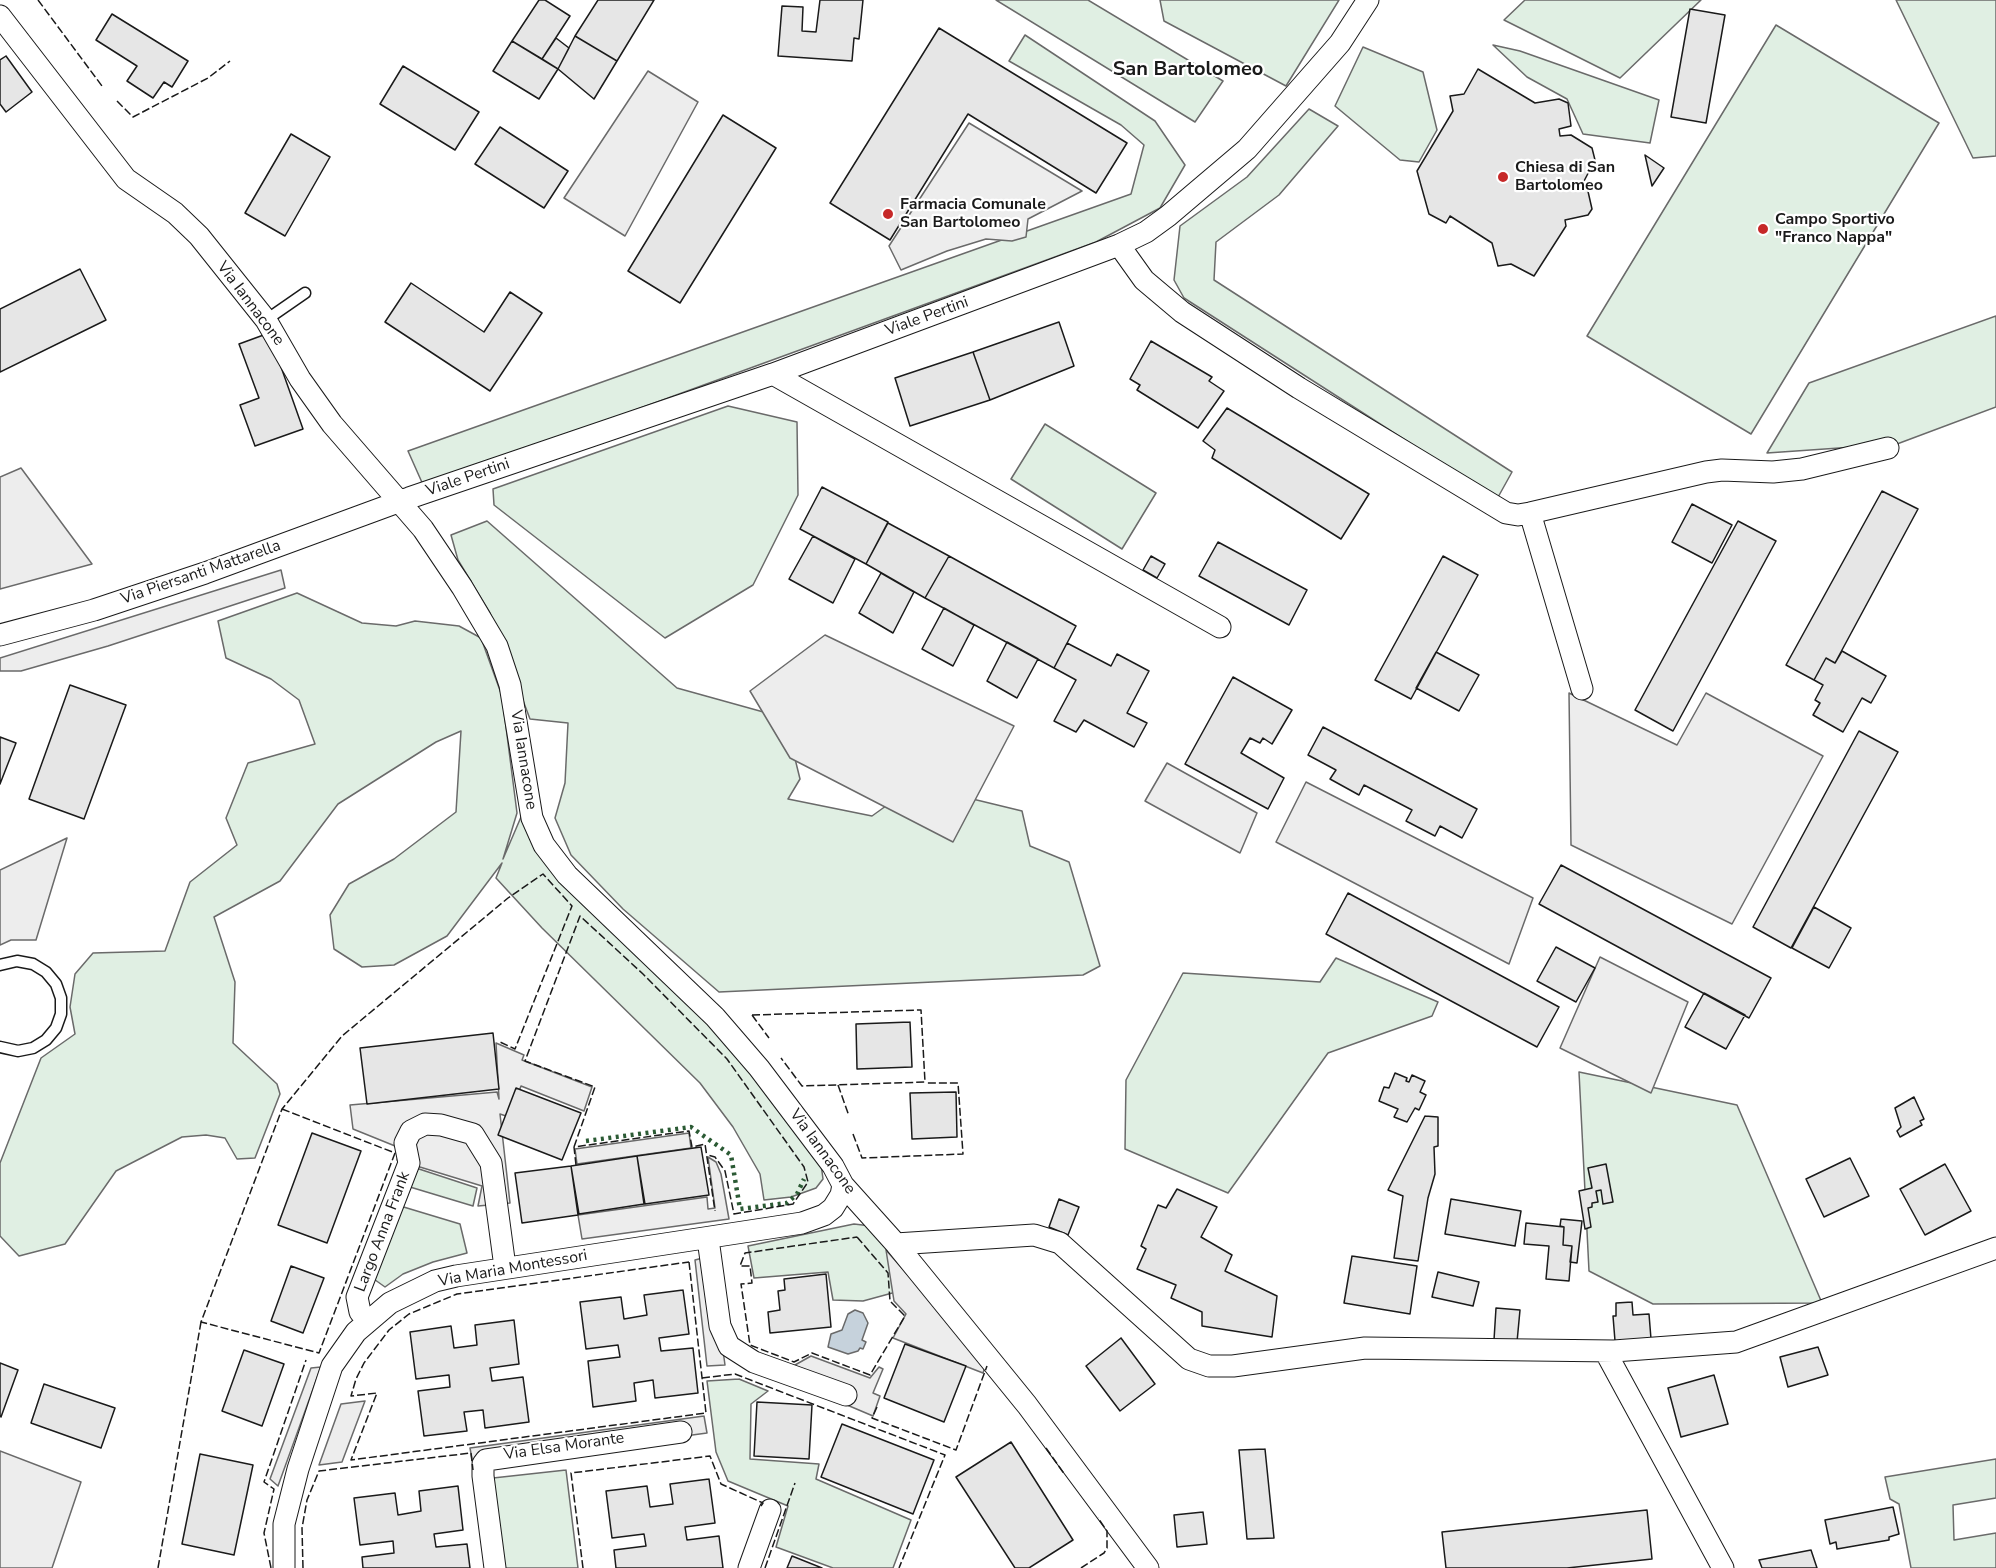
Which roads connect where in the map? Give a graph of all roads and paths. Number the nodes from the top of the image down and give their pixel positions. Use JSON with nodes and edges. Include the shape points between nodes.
{"nodes":[{"id":1,"x":1368,"y":0,"type":"edge"},
{"id":2,"x":0,"y":16,"type":"edge"},
{"id":3,"x":1119,"y":245,"type":"junction"},
{"id":4,"x":305,"y":293,"type":"dead end"},
{"id":5,"x":266,"y":320,"type":"junction"},
{"id":6,"x":773,"y":374,"type":"junction"},
{"id":7,"x":1888,"y":448,"type":"dead end"},
{"id":8,"x":400,"y":502,"type":"junction"},
{"id":9,"x":1530,"y":513,"type":"junction"},
{"id":10,"x":1220,"y":627,"type":"dead end"},
{"id":11,"x":0,"y":635,"type":"edge"},
{"id":12,"x":1582,"y":689,"type":"dead end"},
{"id":13,"x":0,"y":965,"type":"edge"},
{"id":14,"x":0,"y":1047,"type":"edge"},
{"id":15,"x":843,"y":1185,"type":"junction"},
{"id":16,"x":708,"y":1239,"type":"junction"},
{"id":17,"x":896,"y":1244,"type":"junction"},
{"id":18,"x":1996,"y":1248,"type":"edge"},
{"id":19,"x":505,"y":1267,"type":"junction"},
{"id":20,"x":368,"y":1320,"type":"junction"},
{"id":21,"x":1605,"y":1351,"type":"junction"},
{"id":22,"x":846,"y":1395,"type":"dead end"},
{"id":23,"x":681,"y":1432,"type":"dead end"},
{"id":24,"x":770,"y":1510,"type":"dead end"},
{"id":25,"x":284,"y":1568,"type":"edge"},
{"id":26,"x":495,"y":1568,"type":"edge"},
{"id":27,"x":749,"y":1568,"type":"edge"},
{"id":28,"x":1148,"y":1568,"type":"edge"},
{"id":29,"x":1723,"y":1568,"type":"edge"}],
"edges":[{"from":1,"to":3,"type":"street","name":"Viale Pertini","via":[[1340,43],[1247,149],[1168,216]]},
{"from":2,"to":5,"type":"street","name":"Via Iannacone","via":[[126,180],[187,223]]},
{"from":3,"to":6,"type":"street","name":"Viale Pertini"},
{"from":3,"to":9,"type":"street","via":[[1144,280],[1182,312],[1506,513]]},
{"from":4,"to":5,"type":"lane"},
{"from":5,"to":8,"type":"street","name":"Via Iannacone","via":[[332,424]]},
{"from":6,"to":8,"type":"street","name":"Viale Pertini"},
{"from":6,"to":10,"type":"street"},
{"from":7,"to":9,"type":"street","via":[[1802,469],[1706,472]]},
{"from":8,"to":11,"type":"street","name":"Via Piersanti Mattarella","via":[[194,577]]},
{"from":8,"to":15,"type":"street","name":"Via Iannacone","via":[[436,548],[497,646],[510,685],[532,818],[544,845],[567,875],[722,1026],[801,1123]]},
{"from":9,"to":12,"type":"street"},
{"from":13,"to":14,"type":"lane","via":[[17,961],[46,972],[61,998],[61,1014],[56,1028],[33,1048],[18,1051]]},
{"from":15,"to":16,"type":"street","name":"Via Maria Montessori","via":[[837,1203],[824,1215],[802,1223]]},
{"from":15,"to":17,"type":"street","name":"Via Iannacone"},
{"from":16,"to":19,"type":"street","name":"Via Maria Montessori"},
{"from":16,"to":22,"type":"street","via":[[720,1326],[729,1346],[754,1362]]},
{"from":17,"to":21,"type":"street","via":[[1034,1235],[1060,1243],[1189,1359],[1209,1366],[1365,1348]]},
{"from":17,"to":28,"type":"street","name":"Via Iannacone","via":[[1027,1405]]},
{"from":18,"to":21,"type":"street","via":[[1736,1342]]},
{"from":19,"to":20,"type":"street","name":"Via Maria Montessori","via":[[435,1281],[390,1303]]},
{"from":19,"to":20,"type":"street","name":"Largo Anna Frank","via":[[491,1162],[473,1134],[425,1124],[411,1131],[405,1143],[409,1163],[357,1297],[360,1312]]},
{"from":20,"to":25,"type":"street","name":"Via Maria Montessori","via":[[344,1348],[325,1384],[284,1524]]},
{"from":21,"to":29,"type":"street"},
{"from":23,"to":26,"type":"street","name":"Via Elsa Morante","via":[[486,1460],[483,1476]]},
{"from":24,"to":27,"type":"street"}]}
